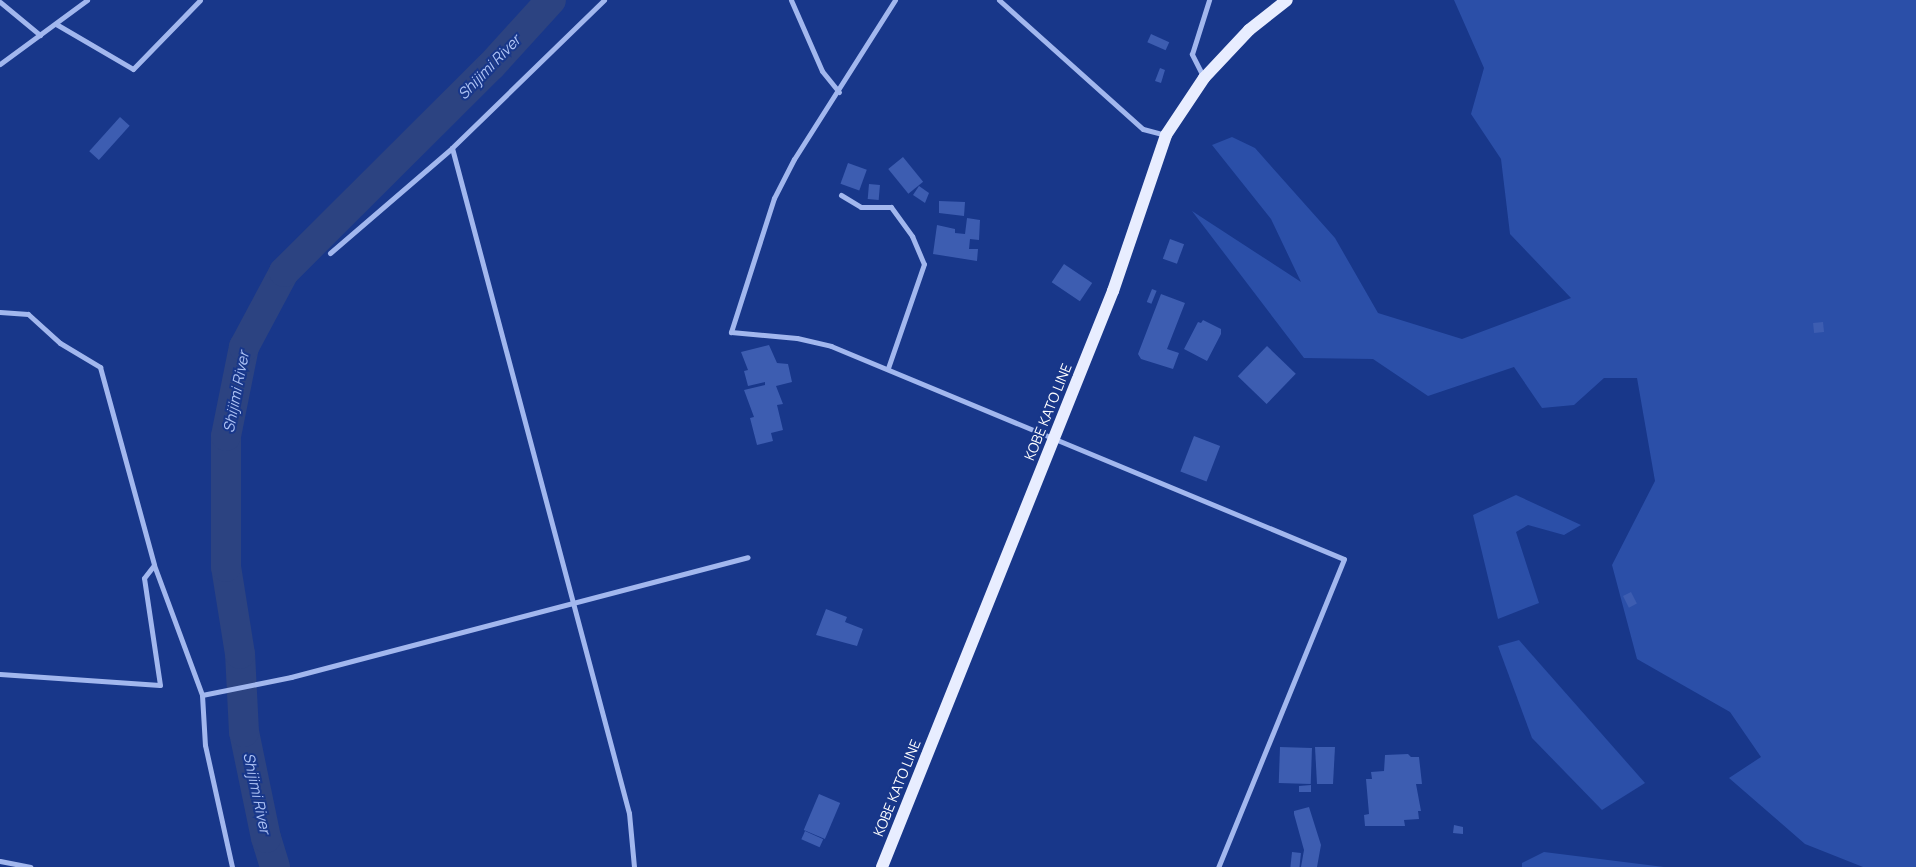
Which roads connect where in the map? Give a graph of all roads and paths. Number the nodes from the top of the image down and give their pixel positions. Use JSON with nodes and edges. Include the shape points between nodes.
{"nodes":[{"id":1,"x":87,"y":0,"type":"edge"},
{"id":2,"x":200,"y":0,"type":"edge"},
{"id":3,"x":604,"y":0,"type":"edge"},
{"id":4,"x":791,"y":0,"type":"edge"},
{"id":5,"x":895,"y":0,"type":"edge"},
{"id":6,"x":999,"y":0,"type":"edge"},
{"id":7,"x":1209,"y":0,"type":"edge"},
{"id":8,"x":1287,"y":0,"type":"edge"},
{"id":9,"x":0,"y":2,"type":"edge"},
{"id":10,"x":56,"y":24,"type":"junction"},
{"id":11,"x":40,"y":35,"type":"junction"},
{"id":12,"x":0,"y":64,"type":"edge"},
{"id":13,"x":1204,"y":78,"type":"junction"},
{"id":14,"x":839,"y":92,"type":"junction"},
{"id":15,"x":1166,"y":135,"type":"junction"},
{"id":16,"x":452,"y":148,"type":"junction"},
{"id":17,"x":841,"y":195,"type":"dead end"},
{"id":18,"x":330,"y":253,"type":"dead end"},
{"id":19,"x":0,"y":312,"type":"edge"},
{"id":20,"x":888,"y":368,"type":"junction"},
{"id":21,"x":1053,"y":440,"type":"junction"},
{"id":22,"x":747,"y":557,"type":"dead end"},
{"id":23,"x":154,"y":564,"type":"junction"},
{"id":24,"x":571,"y":602,"type":"junction"},
{"id":25,"x":0,"y":674,"type":"edge"},
{"id":26,"x":202,"y":695,"type":"junction"},
{"id":27,"x":0,"y":861,"type":"edge"},
{"id":28,"x":30,"y":867,"type":"edge"},
{"id":29,"x":232,"y":867,"type":"edge"},
{"id":30,"x":634,"y":867,"type":"edge"},
{"id":31,"x":882,"y":867,"type":"edge"},
{"id":32,"x":1218,"y":867,"type":"edge"}],
"edges":[{"from":1,"to":10,"type":"street"},
{"from":2,"to":10,"type":"street","via":[[133,69]]},
{"from":3,"to":16,"type":"street"},
{"from":4,"to":14,"type":"street","via":[[822,71]]},
{"from":5,"to":14,"type":"street"},
{"from":6,"to":15,"type":"street","via":[[1143,130]]},
{"from":7,"to":13,"type":"street","via":[[1192,54]]},
{"from":8,"to":13,"type":"main road","name":"KOBE KATO LINE","via":[[1249,30]]},
{"from":9,"to":11,"type":"street"},
{"from":10,"to":11,"type":"street"},
{"from":11,"to":12,"type":"street"},
{"from":13,"to":15,"type":"main road","name":"KOBE KATO LINE"},
{"from":14,"to":20,"type":"street","via":[[794,159],[774,198],[731,332],[797,338],[831,346]]},
{"from":15,"to":21,"type":"main road","name":"KOBE KATO LINE","via":[[1113,291]]},
{"from":16,"to":18,"type":"street"},
{"from":16,"to":24,"type":"street"},
{"from":17,"to":20,"type":"street","via":[[861,207],[891,207],[912,236],[924,264]]},
{"from":19,"to":23,"type":"street","via":[[28,314],[60,343],[100,367]]},
{"from":20,"to":21,"type":"street"},
{"from":21,"to":31,"type":"main road","name":"KOBE KATO LINE"},
{"from":21,"to":32,"type":"street","via":[[1092,452],[1344,559]]},
{"from":22,"to":24,"type":"street"},
{"from":23,"to":25,"type":"street","via":[[144,578],[160,685]]},
{"from":23,"to":26,"type":"street"},
{"from":24,"to":26,"type":"street","via":[[291,676]]},
{"from":24,"to":30,"type":"street","via":[[629,813]]},
{"from":26,"to":29,"type":"street","via":[[205,744]]},
{"from":27,"to":28,"type":"street"}]}
